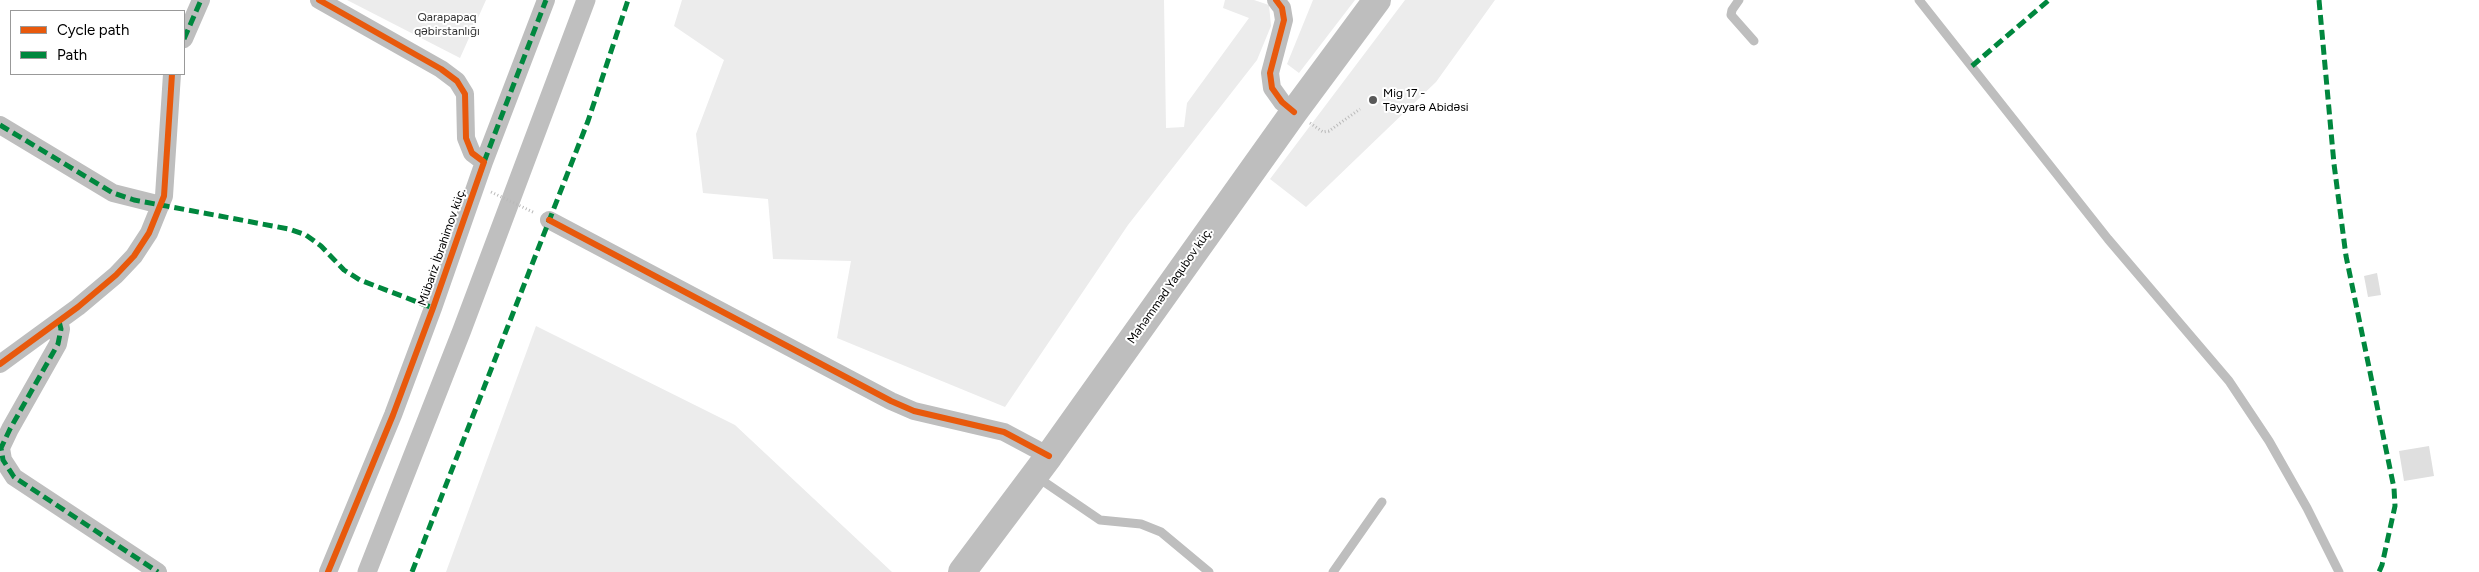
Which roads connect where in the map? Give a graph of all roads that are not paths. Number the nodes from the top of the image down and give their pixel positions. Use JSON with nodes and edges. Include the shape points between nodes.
{"nodes":[{"id":1,"x":201,"y":0,"type":"edge"},
{"id":2,"x":319,"y":0,"type":"edge"},
{"id":3,"x":546,"y":0,"type":"edge"},
{"id":4,"x":1276,"y":0,"type":"edge"},
{"id":5,"x":1377,"y":0,"type":"edge"},
{"id":6,"x":1739,"y":0,"type":"edge"},
{"id":7,"x":1919,"y":0,"type":"edge"},
{"id":8,"x":185,"y":37,"type":"edge"},
{"id":9,"x":1754,"y":41,"type":"dead end"},
{"id":10,"x":172,"y":75,"type":"edge"},
{"id":11,"x":1294,"y":112,"type":"junction"},
{"id":12,"x":0,"y":126,"type":"edge"},
{"id":13,"x":484,"y":162,"type":"junction"},
{"id":14,"x":161,"y":205,"type":"junction"},
{"id":15,"x":549,"y":220,"type":"road end"},
{"id":16,"x":59,"y":321,"type":"junction"},
{"id":17,"x":0,"y":364,"type":"edge"},
{"id":18,"x":1042,"y":466,"type":"junction"},
{"id":19,"x":1382,"y":502,"type":"dead end"},
{"id":20,"x":158,"y":572,"type":"edge"},
{"id":21,"x":328,"y":572,"type":"edge"},
{"id":22,"x":962,"y":572,"type":"edge"},
{"id":23,"x":1210,"y":572,"type":"edge"},
{"id":24,"x":1333,"y":572,"type":"edge"},
{"id":25,"x":2339,"y":572,"type":"edge"}],
"edges":[{"from":1,"to":8,"type":"street"},
{"from":2,"to":13,"type":"street","via":[[457,81],[465,94],[466,138],[472,153]]},
{"from":3,"to":13,"type":"street","name":"Mübariz İbrahimov küç."},
{"from":4,"to":11,"type":"street","via":[[1282,8],[1284,20],[1270,73],[1272,88]]},
{"from":5,"to":11,"type":"main road","name":"Məhəmməd Yaqubov küç."},
{"from":6,"to":9,"type":"lane","via":[[1731,15]]},
{"from":7,"to":25,"type":"lane","via":[[2108,239],[2229,381],[2269,441]]},
{"from":10,"to":14,"type":"street"},
{"from":11,"to":18,"type":"main road","name":"Məhəmməd Yaqubov küç."},
{"from":12,"to":14,"type":"street","via":[[113,192]]},
{"from":13,"to":21,"type":"street","name":"Mübariz İbrahimov küç.","via":[[433,308]]},
{"from":14,"to":16,"type":"street","via":[[134,256],[116,276]]},
{"from":15,"to":18,"type":"street","via":[[891,401],[914,411],[1004,432]]},
{"from":16,"to":17,"type":"street"},
{"from":16,"to":20,"type":"street","via":[[58,344],[10,429],[1,448],[3,460],[14,477]]},
{"from":18,"to":22,"type":"main road","name":"Məhəmməd Yaqubov küç."},
{"from":18,"to":23,"type":"lane","via":[[1100,520],[1141,524],[1161,532]]},
{"from":19,"to":24,"type":"lane"}]}
